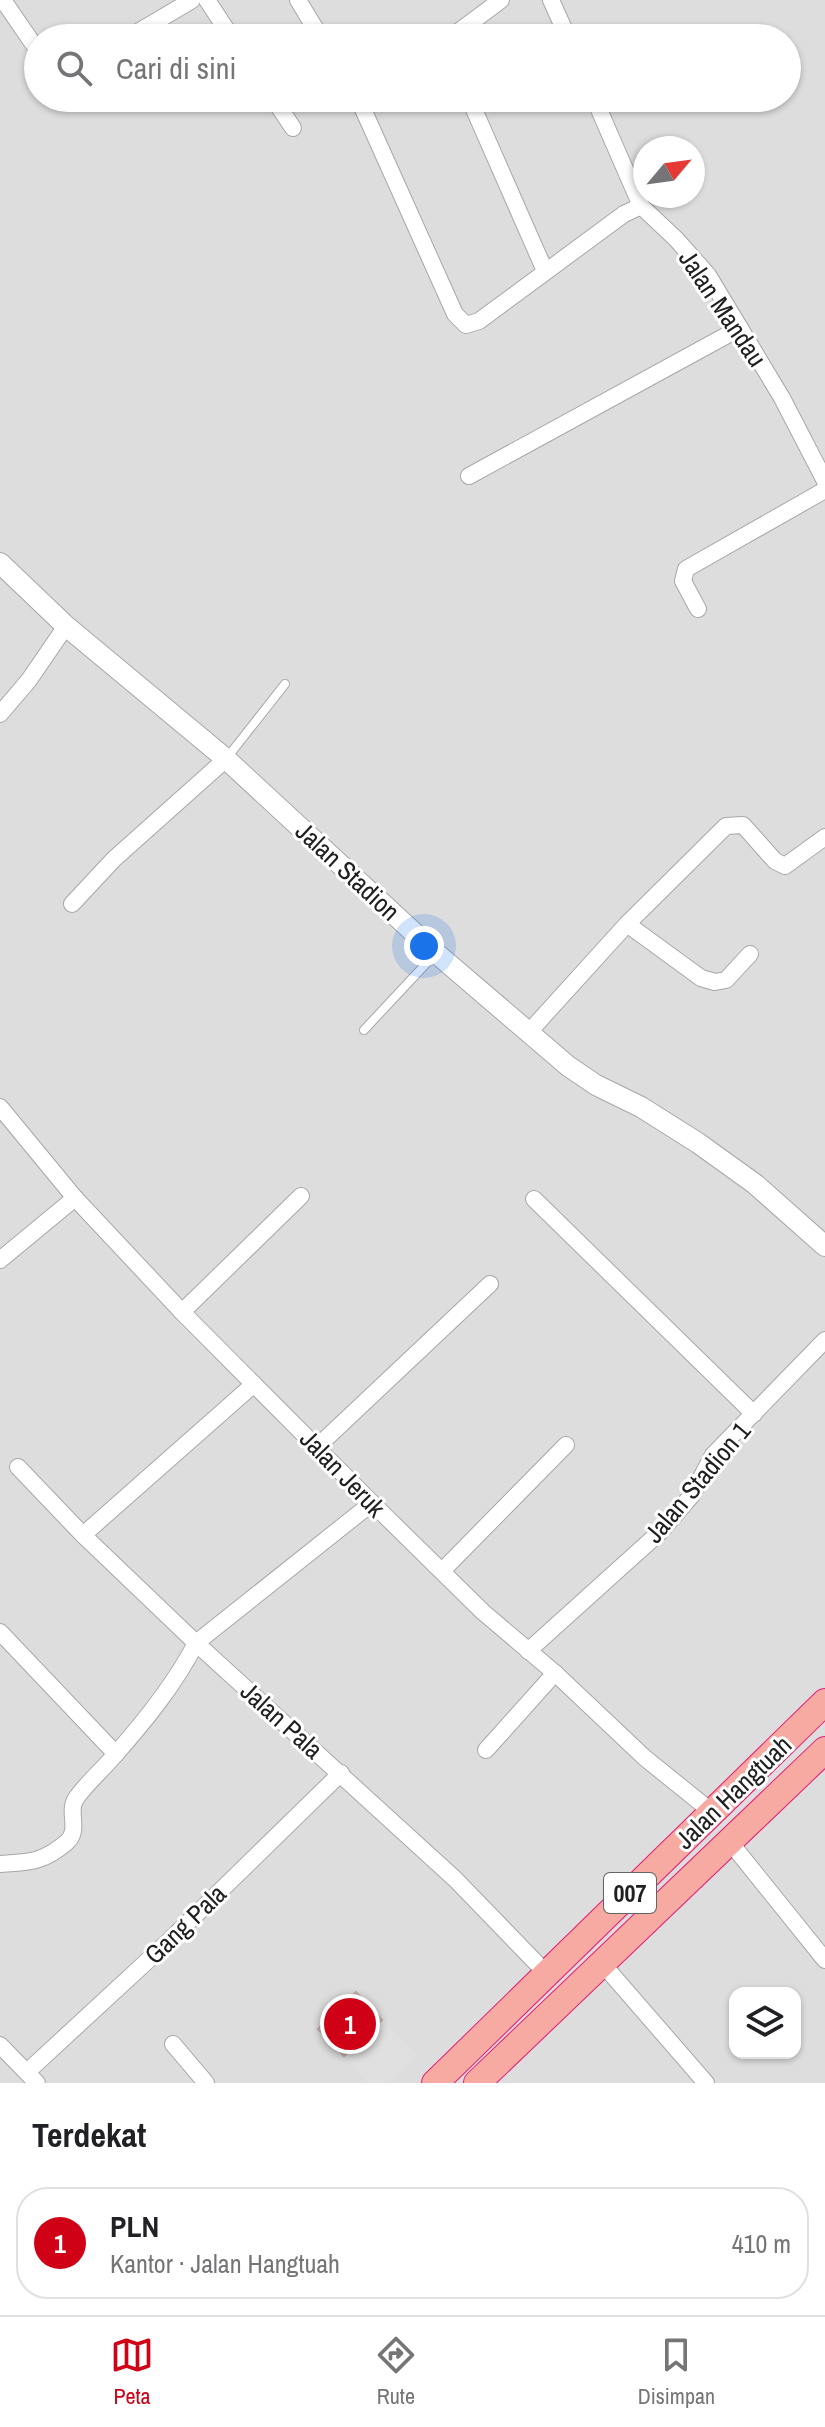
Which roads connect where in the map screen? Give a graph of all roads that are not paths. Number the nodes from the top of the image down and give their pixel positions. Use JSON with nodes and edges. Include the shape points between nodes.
{"nodes":[{"id":1,"x":3,"y":0,"type":"edge"},
{"id":2,"x":192,"y":0,"type":"edge"},
{"id":3,"x":207,"y":0,"type":"edge"},
{"id":4,"x":298,"y":0,"type":"edge"},
{"id":5,"x":501,"y":0,"type":"edge"},
{"id":6,"x":551,"y":0,"type":"edge"},
{"id":7,"x":152,"y":24,"type":"edge"},
{"id":8,"x":223,"y":24,"type":"edge"},
{"id":9,"x":313,"y":24,"type":"edge"},
{"id":10,"x":469,"y":24,"type":"edge"},
{"id":11,"x":562,"y":24,"type":"edge"},
{"id":12,"x":24,"y":31,"type":"edge"},
{"id":13,"x":282,"y":112,"type":"edge"},
{"id":14,"x":364,"y":112,"type":"edge"},
{"id":15,"x":475,"y":112,"type":"edge"},
{"id":16,"x":600,"y":112,"type":"edge"},
{"id":17,"x":293,"y":128,"type":"dead end"},
{"id":18,"x":633,"y":188,"type":"edge"},
{"id":19,"x":637,"y":208,"type":"edge"},
{"id":20,"x":643,"y":208,"type":"edge"},
{"id":21,"x":545,"y":271,"type":"junction"},
{"id":22,"x":740,"y":328,"type":"junction"},
{"id":23,"x":469,"y":476,"type":"dead end"},
{"id":24,"x":825,"y":481,"type":"edge"},
{"id":25,"x":825,"y":490,"type":"edge"},
{"id":26,"x":0,"y":563,"type":"edge"},
{"id":27,"x":698,"y":609,"type":"dead end"},
{"id":28,"x":66,"y":626,"type":"junction"},
{"id":29,"x":285,"y":684,"type":"dead end"},
{"id":30,"x":0,"y":714,"type":"edge"},
{"id":31,"x":226,"y":759,"type":"junction"},
{"id":32,"x":825,"y":837,"type":"edge"},
{"id":33,"x":72,"y":904,"type":"dead end"},
{"id":34,"x":627,"y":924,"type":"junction"},
{"id":35,"x":436,"y":953,"type":"junction"},
{"id":36,"x":750,"y":954,"type":"dead end"},
{"id":37,"x":364,"y":1030,"type":"dead end"},
{"id":38,"x":529,"y":1032,"type":"junction"},
{"id":39,"x":0,"y":1107,"type":"edge"},
{"id":40,"x":301,"y":1196,"type":"dead end"},
{"id":41,"x":75,"y":1198,"type":"junction"},
{"id":42,"x":534,"y":1199,"type":"dead end"},
{"id":43,"x":825,"y":1246,"type":"edge"},
{"id":44,"x":0,"y":1260,"type":"edge"},
{"id":45,"x":490,"y":1284,"type":"dead end"},
{"id":46,"x":182,"y":1312,"type":"junction"},
{"id":47,"x":825,"y":1340,"type":"edge"},
{"id":48,"x":254,"y":1384,"type":"junction"},
{"id":49,"x":754,"y":1414,"type":"junction"},
{"id":50,"x":566,"y":1445,"type":"dead end"},
{"id":51,"x":318,"y":1446,"type":"junction"},
{"id":52,"x":18,"y":1467,"type":"dead end"},
{"id":53,"x":372,"y":1503,"type":"junction"},
{"id":54,"x":83,"y":1535,"type":"junction"},
{"id":55,"x":442,"y":1571,"type":"junction"},
{"id":56,"x":0,"y":1632,"type":"edge"},
{"id":57,"x":196,"y":1643,"type":"junction"},
{"id":58,"x":528,"y":1651,"type":"junction"},
{"id":59,"x":555,"y":1673,"type":"junction"},
{"id":60,"x":825,"y":1702,"type":"edge"},
{"id":61,"x":486,"y":1750,"type":"dead end"},
{"id":62,"x":825,"y":1750,"type":"edge"},
{"id":63,"x":116,"y":1754,"type":"junction"},
{"id":64,"x":341,"y":1773,"type":"junction"},
{"id":65,"x":712,"y":1812,"type":"junction"},
{"id":66,"x":730,"y":1842,"type":"junction"},
{"id":67,"x":0,"y":1863,"type":"edge"},
{"id":68,"x":825,"y":1960,"type":"edge"},
{"id":69,"x":601,"y":1962,"type":"junction"},
{"id":70,"x":547,"y":1974,"type":"junction"},
{"id":71,"x":173,"y":2044,"type":"dead end"},
{"id":72,"x":0,"y":2045,"type":"edge"},
{"id":73,"x":32,"y":2078,"type":"edge"},
{"id":74,"x":488,"y":2079,"type":"edge"},
{"id":75,"x":206,"y":2083,"type":"edge"},
{"id":76,"x":435,"y":2083,"type":"edge"},
{"id":77,"x":706,"y":2083,"type":"edge"}],
"edges":[{"from":1,"to":12,"type":"street"},
{"from":2,"to":7,"type":"street"},
{"from":3,"to":8,"type":"street"},
{"from":4,"to":9,"type":"street"},
{"from":5,"to":10,"type":"street"},
{"from":6,"to":11,"type":"street"},
{"from":13,"to":17,"type":"street"},
{"from":14,"to":21,"type":"street","via":[[460,322],[479,321]]},
{"from":15,"to":21,"type":"street"},
{"from":16,"to":18,"type":"street","name":"Jalan Mandau"},
{"from":19,"to":21,"type":"street"},
{"from":20,"to":22,"type":"street","name":"Jalan Mandau","via":[[708,275]]},
{"from":22,"to":23,"type":"street"},
{"from":22,"to":24,"type":"street","name":"Jalan Mandau"},
{"from":25,"to":27,"type":"street","via":[[686,569],[683,581]]},
{"from":26,"to":28,"type":"street","name":"Jalan Stadion"},
{"from":28,"to":30,"type":"street"},
{"from":28,"to":31,"type":"street","name":"Jalan Stadion"},
{"from":29,"to":31,"type":"lane"},
{"from":31,"to":33,"type":"street"},
{"from":31,"to":35,"type":"street","name":"Jalan Stadion"},
{"from":32,"to":34,"type":"street","via":[[785,866],[743,825],[726,826]]},
{"from":34,"to":36,"type":"street","via":[[708,981],[726,980]]},
{"from":34,"to":38,"type":"street"},
{"from":35,"to":37,"type":"lane"},
{"from":35,"to":38,"type":"street","name":"Jalan Stadion"},
{"from":38,"to":43,"type":"street","name":"Jalan Stadion","via":[[596,1085],[641,1107],[755,1184]]},
{"from":39,"to":41,"type":"street","name":"Jalan Jeruk"},
{"from":40,"to":46,"type":"street"},
{"from":41,"to":44,"type":"street"},
{"from":41,"to":46,"type":"street","name":"Jalan Jeruk"},
{"from":42,"to":49,"type":"street"},
{"from":45,"to":51,"type":"street"},
{"from":46,"to":48,"type":"street","name":"Jalan Jeruk"},
{"from":47,"to":49,"type":"street","name":"Jalan Stadion 1"},
{"from":48,"to":51,"type":"street","name":"Jalan Jeruk"},
{"from":48,"to":54,"type":"street"},
{"from":49,"to":58,"type":"street","name":"Jalan Stadion 1","via":[[713,1455],[692,1495],[660,1532]]},
{"from":50,"to":55,"type":"street"},
{"from":51,"to":53,"type":"street","name":"Jalan Jeruk"},
{"from":52,"to":54,"type":"street","name":"Jalan Pala"},
{"from":53,"to":55,"type":"street","name":"Jalan Jeruk"},
{"from":53,"to":57,"type":"street"},
{"from":54,"to":57,"type":"street","name":"Jalan Pala"},
{"from":55,"to":58,"type":"street","name":"Jalan Jeruk"},
{"from":56,"to":63,"type":"street"},
{"from":57,"to":63,"type":"street","via":[[180,1674]]},
{"from":57,"to":64,"type":"street","name":"Jalan Pala"},
{"from":58,"to":59,"type":"street","name":"Jalan Jeruk"},
{"from":59,"to":61,"type":"street"},
{"from":59,"to":65,"type":"street","name":"Jalan Jeruk"},
{"from":60,"to":65,"type":"highway","name":"Jalan Hangtuah","number":"007"},
{"from":62,"to":66,"type":"highway","name":"Jalan Hangtuah","number":"007"},
{"from":63,"to":67,"type":"street","via":[[76,1798],[69,1840],[46,1858]]},
{"from":64,"to":70,"type":"street","name":"Jalan Pala"},
{"from":64,"to":73,"type":"street","name":"Gang Pala"},
{"from":65,"to":70,"type":"highway","name":"Jalan Hangtuah","number":"007"},
{"from":66,"to":68,"type":"street"},
{"from":66,"to":69,"type":"highway","name":"Jalan Hangtuah","number":"007"},
{"from":69,"to":74,"type":"highway","name":"Jalan Hangtuah","number":"007"},
{"from":69,"to":77,"type":"street"},
{"from":70,"to":76,"type":"highway","name":"Jalan Hangtuah","number":"007"},
{"from":71,"to":75,"type":"street"},
{"from":72,"to":73,"type":"street"}]}
